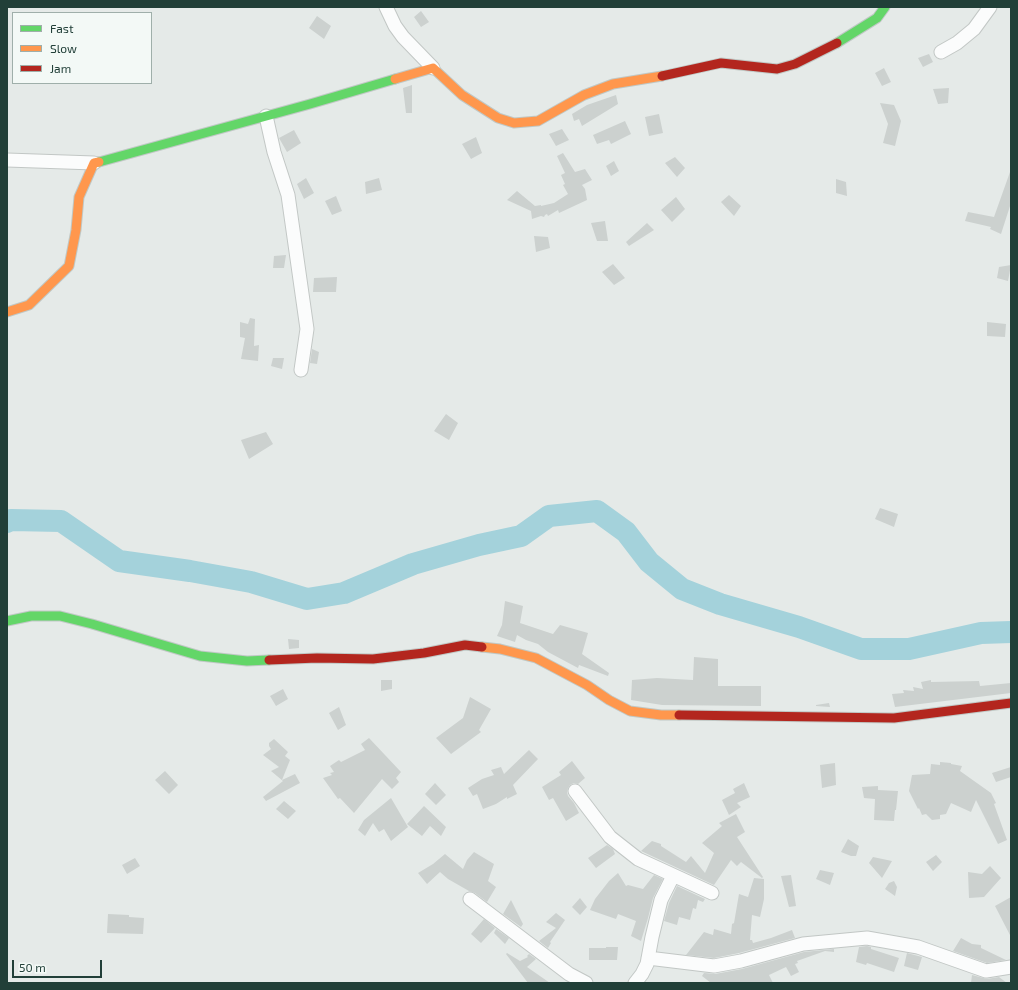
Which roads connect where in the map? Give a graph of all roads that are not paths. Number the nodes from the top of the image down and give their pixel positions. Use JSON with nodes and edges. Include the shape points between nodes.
{"nodes":[{"id":1,"x":386,"y":7,"type":"edge"},
{"id":2,"x":885,"y":7,"type":"edge"},
{"id":3,"x":990,"y":7,"type":"edge"},
{"id":4,"x":941,"y":52,"type":"dead end"},
{"id":5,"x":433,"y":68,"type":"junction"},
{"id":6,"x":266,"y":116,"type":"junction"},
{"id":7,"x":7,"y":160,"type":"edge"},
{"id":8,"x":94,"y":163,"type":"junction"},
{"id":9,"x":7,"y":312,"type":"edge"},
{"id":10,"x":301,"y":370,"type":"dead end"},
{"id":11,"x":7,"y":621,"type":"edge"},
{"id":12,"x":1011,"y":703,"type":"edge"},
{"id":13,"x":575,"y":791,"type":"dead end"},
{"id":14,"x":673,"y":876,"type":"junction"},
{"id":15,"x":712,"y":894,"type":"dead end"},
{"id":16,"x":470,"y":899,"type":"dead end"},
{"id":17,"x":648,"y":958,"type":"junction"},
{"id":18,"x":1011,"y":967,"type":"edge"},
{"id":19,"x":586,"y":983,"type":"edge"},
{"id":20,"x":635,"y":983,"type":"edge"}],
"edges":[{"from":1,"to":5,"type":"street","via":[[403,37]]},
{"from":2,"to":5,"type":"street","via":[[876,18],[838,43],[795,64],[777,69],[721,63],[667,76],[613,84],[584,95],[538,121],[514,123],[498,118],[462,95]]},
{"from":3,"to":4,"type":"street","via":[[974,29]]},
{"from":5,"to":6,"type":"street"},
{"from":6,"to":8,"type":"street"},
{"from":6,"to":10,"type":"street","via":[[288,195],[307,329]]},
{"from":7,"to":8,"type":"street"},
{"from":8,"to":9,"type":"street","via":[[80,197],[69,266],[29,305]]},
{"from":11,"to":12,"type":"street","via":[[31,616],[60,616],[200,656],[247,661],[373,659],[466,645],[500,649],[536,658],[630,711],[661,715],[894,718]]},
{"from":13,"to":14,"type":"street","via":[[610,837],[638,859]]},
{"from":14,"to":15,"type":"street"},
{"from":14,"to":17,"type":"street","via":[[661,900]]},
{"from":16,"to":19,"type":"street","via":[[568,974]]},
{"from":17,"to":18,"type":"street","via":[[714,966],[803,944],[867,938],[918,947],[986,971]]},
{"from":17,"to":20,"type":"street","via":[[642,974]]}]}
